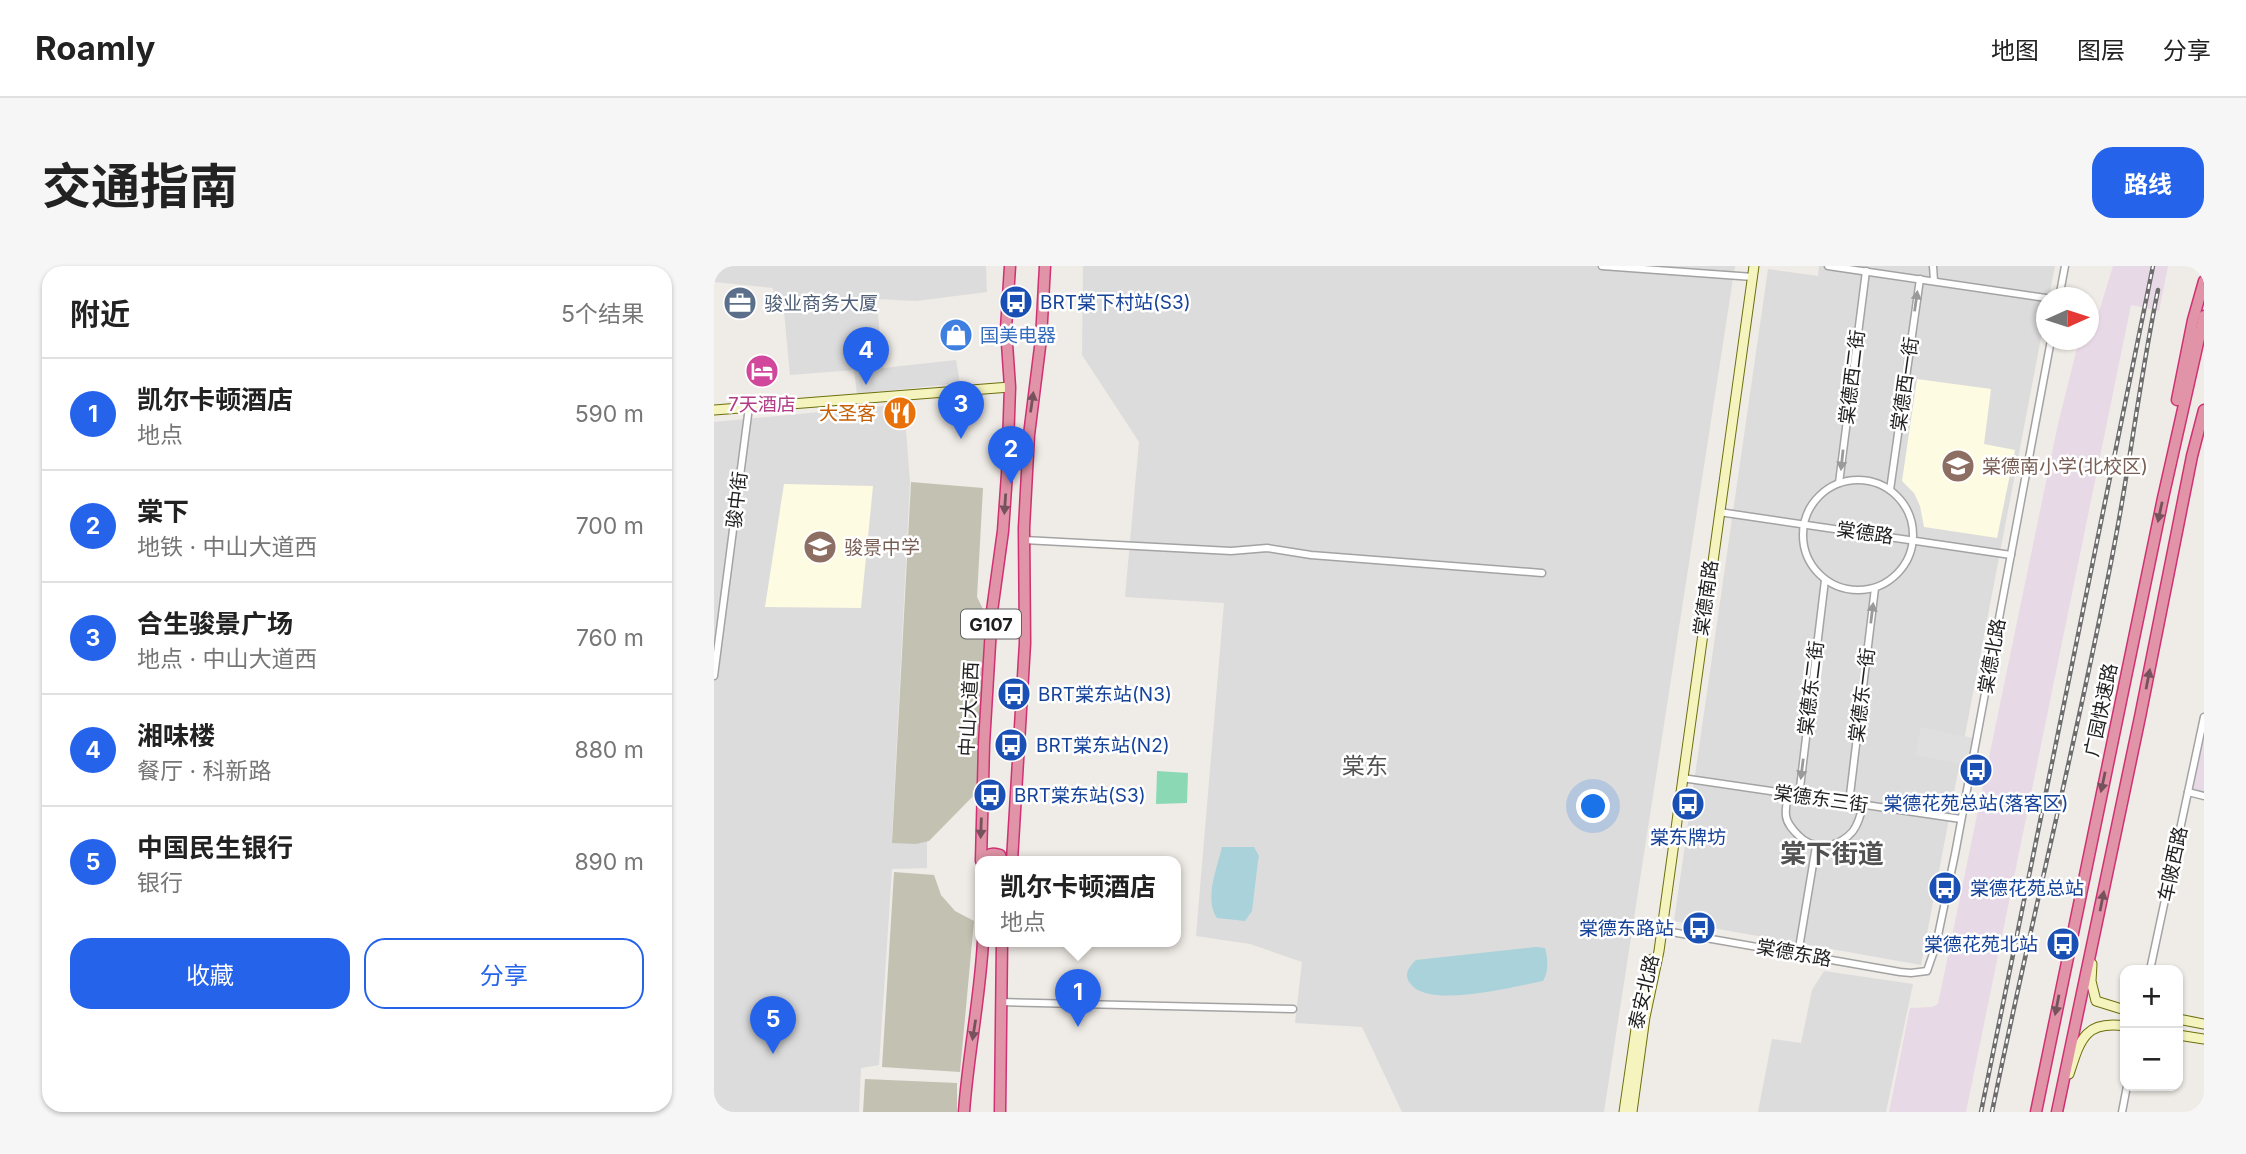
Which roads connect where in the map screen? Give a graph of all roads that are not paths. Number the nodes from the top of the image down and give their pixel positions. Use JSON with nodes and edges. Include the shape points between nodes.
{"nodes":[{"id":1,"x":1010,"y":266,"type":"edge"},
{"id":2,"x":1045,"y":266,"type":"edge"},
{"id":3,"x":1602,"y":266,"type":"edge"},
{"id":4,"x":1754,"y":266,"type":"edge"},
{"id":5,"x":1828,"y":266,"type":"edge"},
{"id":6,"x":1933,"y":266,"type":"edge"},
{"id":7,"x":2065,"y":266,"type":"edge"},
{"id":8,"x":1845,"y":267,"type":"edge"},
{"id":9,"x":1866,"y":271,"type":"junction"},
{"id":10,"x":1753,"y":277,"type":"junction"},
{"id":11,"x":1920,"y":279,"type":"junction"},
{"id":12,"x":1934,"y":281,"type":"junction"},
{"id":13,"x":2204,"y":281,"type":"edge"},
{"id":14,"x":2061,"y":287,"type":"edge"},
{"id":15,"x":2036,"y":296,"type":"edge"},
{"id":16,"x":2204,"y":316,"type":"edge"},
{"id":17,"x":2049,"y":350,"type":"edge"},
{"id":18,"x":1010,"y":387,"type":"junction"},
{"id":19,"x":749,"y":407,"type":"junction"},
{"id":20,"x":2204,"y":410,"type":"edge"},
{"id":21,"x":714,"y":411,"type":"edge"},
{"id":22,"x":2204,"y":434,"type":"edge"},
{"id":23,"x":2174,"y":445,"type":"junction"},
{"id":24,"x":2192,"y":456,"type":"junction"},
{"id":25,"x":1839,"y":483,"type":"junction"},
{"id":26,"x":1890,"y":490,"type":"junction"},
{"id":27,"x":1718,"y":512,"type":"junction"},
{"id":28,"x":1804,"y":524,"type":"junction"},
{"id":29,"x":1024,"y":540,"type":"junction"},
{"id":30,"x":1913,"y":540,"type":"junction"},
{"id":31,"x":2011,"y":555,"type":"junction"},
{"id":32,"x":1542,"y":573,"type":"dead end"},
{"id":33,"x":1825,"y":580,"type":"junction"},
{"id":34,"x":1875,"y":588,"type":"junction"},
{"id":35,"x":714,"y":676,"type":"edge"},
{"id":36,"x":2204,"y":716,"type":"edge"},
{"id":37,"x":1682,"y":778,"type":"junction"},
{"id":38,"x":2188,"y":792,"type":"junction"},
{"id":39,"x":1788,"y":794,"type":"junction"},
{"id":40,"x":1799,"y":796,"type":"junction"},
{"id":41,"x":2204,"y":796,"type":"edge"},
{"id":42,"x":1849,"y":803,"type":"junction"},
{"id":43,"x":1863,"y":805,"type":"junction"},
{"id":44,"x":1961,"y":819,"type":"junction"},
{"id":45,"x":1816,"y":846,"type":"junction"},
{"id":46,"x":982,"y":856,"type":"edge"},
{"id":47,"x":1012,"y":856,"type":"edge"},
{"id":48,"x":1660,"y":930,"type":"junction"},
{"id":49,"x":2095,"y":935,"type":"junction"},
{"id":50,"x":983,"y":947,"type":"edge"},
{"id":51,"x":1002,"y":947,"type":"edge"},
{"id":52,"x":1798,"y":954,"type":"junction"},
{"id":53,"x":2151,"y":965,"type":"edge"},
{"id":54,"x":1927,"y":971,"type":"joint"},
{"id":55,"x":1000,"y":1002,"type":"junction"},
{"id":56,"x":1293,"y":1009,"type":"dead end"},
{"id":57,"x":2120,"y":1009,"type":"edge"},
{"id":58,"x":2183,"y":1020,"type":"edge"},
{"id":59,"x":2204,"y":1024,"type":"edge"},
{"id":60,"x":2120,"y":1026,"type":"edge"},
{"id":61,"x":2183,"y":1036,"type":"edge"},
{"id":62,"x":2204,"y":1040,"type":"edge"},
{"id":63,"x":2126,"y":1091,"type":"edge"},
{"id":64,"x":2060,"y":1098,"type":"junction"},
{"id":65,"x":964,"y":1112,"type":"edge"},
{"id":66,"x":1000,"y":1112,"type":"edge"},
{"id":67,"x":1624,"y":1112,"type":"edge"},
{"id":68,"x":1632,"y":1112,"type":"edge"},
{"id":69,"x":2036,"y":1112,"type":"edge"},
{"id":70,"x":2057,"y":1112,"type":"edge"},
{"id":71,"x":2122,"y":1112,"type":"edge"}],
"edges":[{"from":1,"to":18,"type":"highway","name":"中山大道西","number":"G107","via":[[1006,329]]},
{"from":29,"to":2,"type":"highway","number":"G107","one_way":true},
{"from":3,"to":10,"type":"street"},
{"from":4,"to":10,"type":"street","name":"棠德南路"},
{"from":5,"to":8,"type":"street"},
{"from":6,"to":12,"type":"street"},
{"from":7,"to":14,"type":"street"},
{"from":8,"to":9,"type":"street"},
{"from":9,"to":11,"type":"street"},
{"from":9,"to":25,"type":"street","name":"棠德西二街","one_way":true},
{"from":10,"to":27,"type":"street","name":"棠德南路"},
{"from":11,"to":12,"type":"street"},
{"from":26,"to":11,"type":"street","name":"棠德西一街","one_way":true},
{"from":12,"to":15,"type":"street"},
{"from":13,"to":23,"type":"highway","via":[[2182,368]]},
{"from":16,"to":23,"type":"highway","name":"广园快速路"},
{"from":17,"to":31,"type":"street","name":"棠德北路"},
{"from":18,"to":19,"type":"street"},
{"from":18,"to":46,"type":"highway","name":"中山大道西","number":"G107","one_way":true,"via":[[1005,512],[991,619]]},
{"from":19,"to":21,"type":"street"},
{"from":19,"to":35,"type":"street","name":"骏中街"},
{"from":20,"to":24,"type":"highway","name":"广园快速路"},
{"from":22,"to":24,"type":"highway"},
{"from":23,"to":69,"type":"highway","name":"广园快速路","one_way":true},
{"from":49,"to":24,"type":"highway","name":"广园快速路","one_way":true},
{"from":25,"to":26,"type":"street","via":[[1866,480]]},
{"from":25,"to":28,"type":"street","via":[[1816,498]]},
{"from":26,"to":30,"type":"street","via":[[1908,512]]},
{"from":27,"to":28,"type":"street","name":"棠德路"},
{"from":27,"to":37,"type":"street","name":"棠德南路"},
{"from":28,"to":30,"type":"street","name":"棠德路"},
{"from":28,"to":33,"type":"street","via":[[1808,559]]},
{"from":29,"to":32,"type":"street","via":[[1231,551],[1267,548]]},
{"from":29,"to":47,"type":"highway","number":"G107","via":[[1026,617]]},
{"from":30,"to":31,"type":"street","name":"棠德路"},
{"from":30,"to":34,"type":"street","via":[[1898,573]]},
{"from":31,"to":44,"type":"street","name":"棠德北路"},
{"from":33,"to":34,"type":"street","via":[[1849,590]]},
{"from":33,"to":40,"type":"street","name":"棠德东二街","one_way":true},
{"from":42,"to":34,"type":"street","name":"棠德东一街","one_way":true},
{"from":36,"to":38,"type":"street","name":"车陂西路"},
{"from":37,"to":39,"type":"street","name":"棠德东三街"},
{"from":37,"to":48,"type":"street","name":"棠德南路"},
{"from":38,"to":41,"type":"street"},
{"from":38,"to":53,"type":"street","name":"车陂西路"},
{"from":39,"to":40,"type":"street","name":"棠德东三街"},
{"from":39,"to":45,"type":"street","via":[[1786,817],[1791,828]]},
{"from":40,"to":42,"type":"street","name":"棠德东三街"},
{"from":42,"to":43,"type":"street","name":"棠德东三街"},
{"from":43,"to":44,"type":"street","name":"棠德东三街"},
{"from":43,"to":45,"type":"street","via":[[1854,830],[1844,839]]},
{"from":44,"to":54,"type":"street","name":"棠德北路"},
{"from":45,"to":52,"type":"street"},
{"from":48,"to":52,"type":"street","name":"棠德东路"},
{"from":48,"to":67,"type":"street","name":"泰安北路","via":[[1638,1015]]},
{"from":48,"to":68,"type":"street","name":"泰安北路"},
{"from":49,"to":57,"type":"street","via":[[2094,997],[2103,1005]]},
{"from":49,"to":64,"type":"highway","name":"广园快速路"},
{"from":50,"to":65,"type":"highway","one_way":true},
{"from":51,"to":55,"type":"highway"},
{"from":52,"to":54,"type":"street","name":"棠德东路","via":[[1912,974]]},
{"from":55,"to":56,"type":"street"},
{"from":55,"to":66,"type":"highway"},
{"from":58,"to":59,"type":"street"},
{"from":60,"to":64,"type":"street","via":[[2101,1026],[2085,1034]]},
{"from":61,"to":62,"type":"street"},
{"from":63,"to":71,"type":"street"},
{"from":64,"to":70,"type":"highway","name":"广园快速路"}]}
